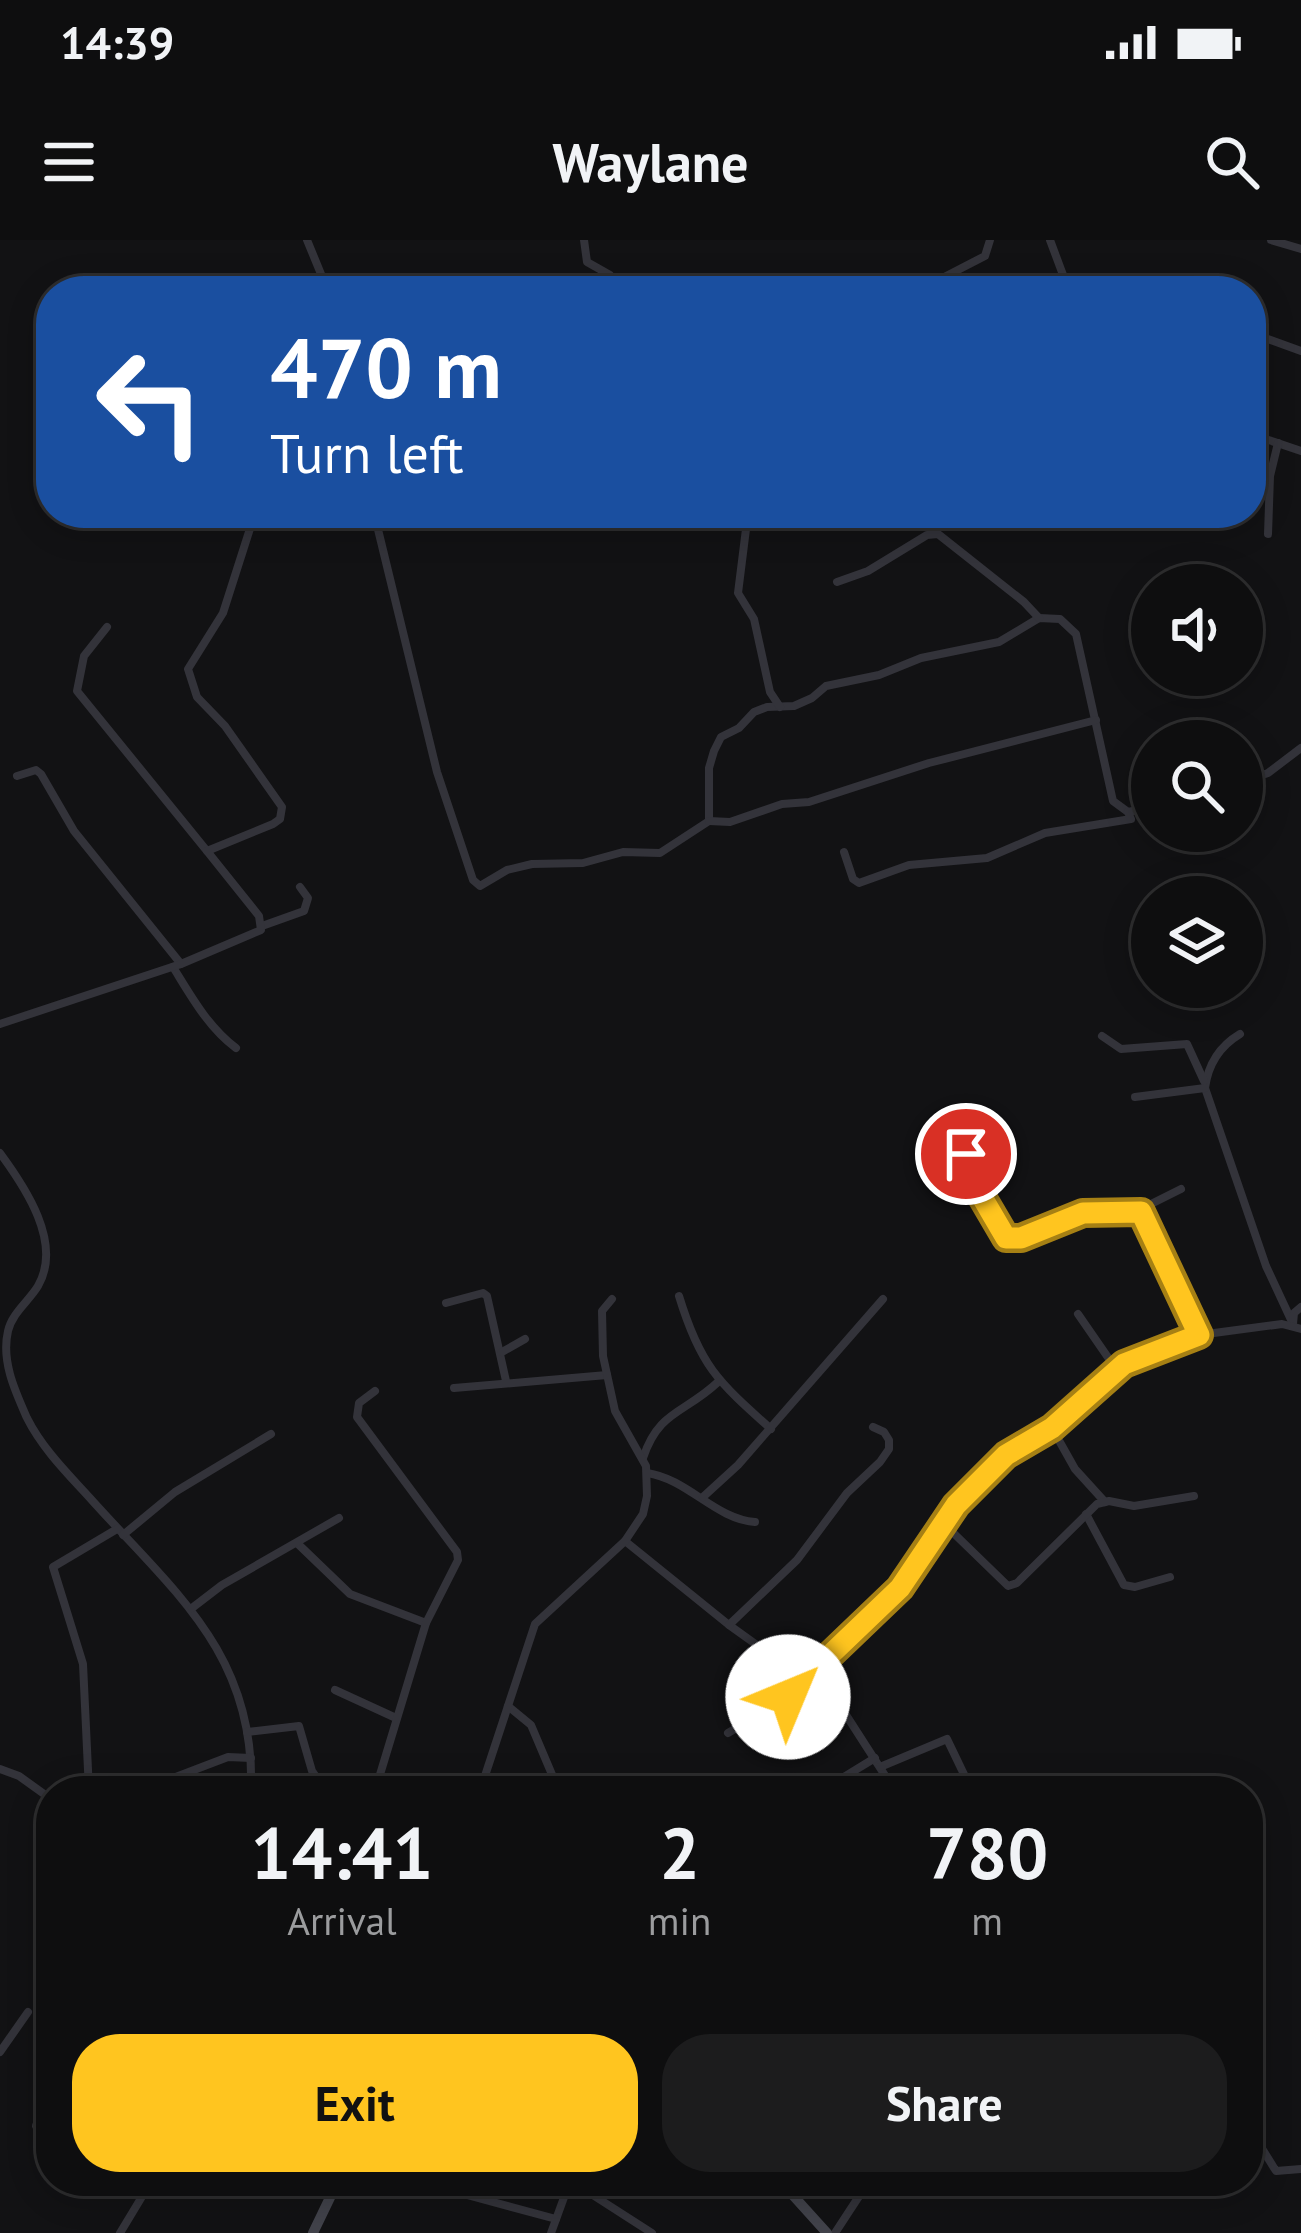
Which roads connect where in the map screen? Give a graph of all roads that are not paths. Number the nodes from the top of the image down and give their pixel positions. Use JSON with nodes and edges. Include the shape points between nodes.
{"nodes":[{"id":1,"x":307,"y":240,"type":"edge"},
{"id":2,"x":584,"y":240,"type":"edge"},
{"id":3,"x":990,"y":240,"type":"edge"},
{"id":4,"x":1050,"y":240,"type":"edge"},
{"id":5,"x":1271,"y":240,"type":"edge"},
{"id":6,"x":1301,"y":249,"type":"edge"},
{"id":7,"x":322,"y":276,"type":"edge"},
{"id":8,"x":610,"y":276,"type":"edge"},
{"id":9,"x":946,"y":276,"type":"edge"},
{"id":10,"x":1063,"y":276,"type":"edge"},
{"id":11,"x":1266,"y":338,"type":"edge"},
{"id":12,"x":1301,"y":351,"type":"edge"},
{"id":13,"x":1266,"y":439,"type":"edge"},
{"id":14,"x":1278,"y":443,"type":"junction"},
{"id":15,"x":1301,"y":451,"type":"edge"},
{"id":16,"x":250,"y":528,"type":"edge"},
{"id":17,"x":377,"y":528,"type":"edge"},
{"id":18,"x":746,"y":528,"type":"edge"},
{"id":19,"x":1268,"y":534,"type":"dead end"},
{"id":20,"x":837,"y":582,"type":"dead end"},
{"id":21,"x":1039,"y":619,"type":"junction"},
{"id":22,"x":107,"y":627,"type":"dead end"},
{"id":23,"x":781,"y":708,"type":"junction"},
{"id":24,"x":1096,"y":720,"type":"junction"},
{"id":25,"x":1301,"y":748,"type":"edge"},
{"id":26,"x":1263,"y":775,"type":"edge"},
{"id":27,"x":17,"y":776,"type":"dead end"},
{"id":28,"x":1131,"y":811,"type":"edge"},
{"id":29,"x":1128,"y":812,"type":"junction"},
{"id":30,"x":709,"y":821,"type":"junction"},
{"id":31,"x":207,"y":851,"type":"junction"},
{"id":32,"x":844,"y":852,"type":"dead end"},
{"id":33,"x":301,"y":886,"type":"dead end"},
{"id":34,"x":262,"y":926,"type":"junction"},
{"id":35,"x":177,"y":965,"type":"junction"},
{"id":36,"x":0,"y":1024,"type":"edge"},
{"id":37,"x":1240,"y":1034,"type":"dead end"},
{"id":38,"x":1102,"y":1036,"type":"dead end"},
{"id":39,"x":236,"y":1048,"type":"dead end"},
{"id":40,"x":1205,"y":1085,"type":"junction"},
{"id":41,"x":1135,"y":1097,"type":"dead end"},
{"id":42,"x":966,"y":1129,"type":"dead end"},
{"id":43,"x":0,"y":1153,"type":"edge"},
{"id":44,"x":1181,"y":1189,"type":"dead end"},
{"id":45,"x":1132,"y":1213,"type":"junction"},
{"id":46,"x":679,"y":1296,"type":"dead end"},
{"id":47,"x":612,"y":1299,"type":"dead end"},
{"id":48,"x":883,"y":1299,"type":"dead end"},
{"id":49,"x":446,"y":1304,"type":"dead end"},
{"id":50,"x":1301,"y":1306,"type":"edge"},
{"id":51,"x":1078,"y":1314,"type":"dead end"},
{"id":52,"x":1297,"y":1327,"type":"edge"},
{"id":53,"x":1199,"y":1335,"type":"junction"},
{"id":54,"x":525,"y":1339,"type":"dead end"},
{"id":55,"x":502,"y":1352,"type":"junction"},
{"id":56,"x":1116,"y":1369,"type":"junction"},
{"id":57,"x":4,"y":1370,"type":"edge"},
{"id":58,"x":607,"y":1375,"type":"junction"},
{"id":59,"x":506,"y":1381,"type":"junction"},
{"id":60,"x":718,"y":1382,"type":"junction"},
{"id":61,"x":454,"y":1388,"type":"dead end"},
{"id":62,"x":375,"y":1391,"type":"dead end"},
{"id":63,"x":873,"y":1427,"type":"dead end"},
{"id":64,"x":1052,"y":1428,"type":"junction"},
{"id":65,"x":770,"y":1429,"type":"junction"},
{"id":66,"x":271,"y":1434,"type":"dead end"},
{"id":67,"x":643,"y":1459,"type":"junction"},
{"id":68,"x":647,"y":1473,"type":"junction"},
{"id":69,"x":1194,"y":1496,"type":"dead end"},
{"id":70,"x":703,"y":1497,"type":"junction"},
{"id":71,"x":1099,"y":1500,"type":"junction"},
{"id":72,"x":1086,"y":1514,"type":"junction"},
{"id":73,"x":339,"y":1518,"type":"dead end"},
{"id":74,"x":755,"y":1522,"type":"dead end"},
{"id":75,"x":944,"y":1523,"type":"junction"},
{"id":76,"x":120,"y":1532,"type":"junction"},
{"id":77,"x":625,"y":1541,"type":"junction"},
{"id":78,"x":298,"y":1544,"type":"junction"},
{"id":79,"x":1170,"y":1576,"type":"dead end"},
{"id":80,"x":191,"y":1608,"type":"junction"},
{"id":81,"x":426,"y":1623,"type":"junction"},
{"id":82,"x":729,"y":1625,"type":"junction"},
{"id":83,"x":809,"y":1680,"type":"junction"},
{"id":84,"x":335,"y":1690,"type":"dead end"},
{"id":85,"x":508,"y":1706,"type":"junction"},
{"id":86,"x":396,"y":1718,"type":"junction"},
{"id":87,"x":247,"y":1732,"type":"junction"},
{"id":88,"x":728,"y":1733,"type":"dead end"},
{"id":89,"x":250,"y":1758,"type":"junction"},
{"id":90,"x":877,"y":1762,"type":"junction"},
{"id":91,"x":0,"y":1768,"type":"edge"},
{"id":92,"x":87,"y":1776,"type":"edge"},
{"id":93,"x":179,"y":1776,"type":"edge"},
{"id":94,"x":250,"y":1776,"type":"edge"},
{"id":95,"x":316,"y":1776,"type":"edge"},
{"id":96,"x":379,"y":1776,"type":"edge"},
{"id":97,"x":485,"y":1776,"type":"edge"},
{"id":98,"x":553,"y":1776,"type":"edge"},
{"id":99,"x":850,"y":1776,"type":"edge"},
{"id":100,"x":886,"y":1776,"type":"edge"},
{"id":101,"x":965,"y":1776,"type":"edge"},
{"id":102,"x":36,"y":1788,"type":"edge"},
{"id":103,"x":28,"y":2012,"type":"dead end"},
{"id":104,"x":0,"y":2052,"type":"edge"},
{"id":105,"x":1263,"y":2150,"type":"edge"},
{"id":106,"x":1301,"y":2169,"type":"edge"},
{"id":107,"x":142,"y":2196,"type":"edge"},
{"id":108,"x":331,"y":2196,"type":"edge"},
{"id":109,"x":471,"y":2196,"type":"edge"},
{"id":110,"x":564,"y":2196,"type":"edge"},
{"id":111,"x":594,"y":2196,"type":"edge"},
{"id":112,"x":795,"y":2196,"type":"edge"},
{"id":113,"x":858,"y":2196,"type":"edge"},
{"id":114,"x":556,"y":2219,"type":"junction"},
{"id":115,"x":120,"y":2233,"type":"edge"},
{"id":116,"x":313,"y":2233,"type":"edge"},
{"id":117,"x":550,"y":2233,"type":"edge"},
{"id":118,"x":652,"y":2233,"type":"edge"},
{"id":119,"x":831,"y":2233,"type":"edge"}],
"edges":[{"from":1,"to":7,"type":"street"},
{"from":2,"to":8,"type":"street","via":[[587,262]]},
{"from":3,"to":9,"type":"street","via":[[985,256]]},
{"from":4,"to":10,"type":"street"},
{"from":5,"to":6,"type":"street"},
{"from":11,"to":12,"type":"street"},
{"from":13,"to":14,"type":"street"},
{"from":14,"to":15,"type":"street"},
{"from":14,"to":19,"type":"street"},
{"from":16,"to":31,"type":"street","via":[[223,613],[188,669],[197,697],[283,813]]},
{"from":17,"to":30,"type":"street","via":[[437,772],[476,884],[548,861],[660,853]]},
{"from":18,"to":23,"type":"street","via":[[738,592]]},
{"from":20,"to":21,"type":"street","via":[[938,534]]},
{"from":21,"to":23,"type":"street","via":[[999,642],[832,683]]},
{"from":21,"to":24,"type":"street","via":[[1060,619],[1076,634]]},
{"from":22,"to":31,"type":"street","via":[[84,656],[77,691]]},
{"from":23,"to":30,"type":"street","via":[[759,710],[721,737],[709,768]]},
{"from":24,"to":29,"type":"street","via":[[1110,796]]},
{"from":24,"to":30,"type":"street","via":[[809,802]]},
{"from":25,"to":26,"type":"street"},
{"from":27,"to":35,"type":"street","via":[[41,774],[74,831]]},
{"from":28,"to":29,"type":"street"},
{"from":29,"to":32,"type":"street","via":[[1131,818],[1118,824],[1046,833],[987,857],[909,866],[859,883]]},
{"from":31,"to":34,"type":"street"},
{"from":33,"to":34,"type":"street","via":[[304,910]]},
{"from":34,"to":35,"type":"street"},
{"from":35,"to":36,"type":"street"},
{"from":35,"to":39,"type":"street","via":[[196,1006]]},
{"from":37,"to":40,"type":"street","via":[[1210,1066]]},
{"from":38,"to":40,"type":"street","via":[[1121,1049],[1187,1044]]},
{"from":40,"to":41,"type":"street"},
{"from":40,"to":52,"type":"street","via":[[1266,1266]]},
{"from":42,"to":45,"type":"street","via":[[972,1180],[1006,1238],[1083,1213]]},
{"from":43,"to":57,"type":"street","via":[[39,1218],[46,1263],[8,1327]]},
{"from":44,"to":45,"type":"street"},
{"from":45,"to":53,"type":"street","via":[[1141,1212]]},
{"from":46,"to":60,"type":"street"},
{"from":47,"to":58,"type":"street","via":[[601,1323]]},
{"from":48,"to":65,"type":"street"},
{"from":49,"to":55,"type":"street","via":[[487,1296]]},
{"from":50,"to":52,"type":"street"},
{"from":51,"to":56,"type":"street"},
{"from":52,"to":53,"type":"street"},
{"from":53,"to":56,"type":"street"},
{"from":54,"to":55,"type":"street"},
{"from":55,"to":59,"type":"street"},
{"from":56,"to":64,"type":"street"},
{"from":57,"to":76,"type":"street","via":[[37,1436]]},
{"from":58,"to":59,"type":"street"},
{"from":58,"to":67,"type":"street","via":[[615,1411]]},
{"from":59,"to":61,"type":"street"},
{"from":60,"to":65,"type":"street"},
{"from":60,"to":67,"type":"street","via":[[662,1420]]},
{"from":62,"to":81,"type":"street","via":[[359,1403],[357,1417],[457,1552]]},
{"from":63,"to":82,"type":"street","via":[[889,1441],[880,1462]]},
{"from":64,"to":71,"type":"street"},
{"from":64,"to":75,"type":"street","via":[[1006,1455]]},
{"from":65,"to":70,"type":"street"},
{"from":66,"to":76,"type":"street"},
{"from":67,"to":68,"type":"street"},
{"from":68,"to":70,"type":"street"},
{"from":68,"to":77,"type":"street","via":[[643,1514]]},
{"from":69,"to":71,"type":"street","via":[[1134,1506]]},
{"from":70,"to":74,"type":"street"},
{"from":71,"to":72,"type":"street"},
{"from":72,"to":75,"type":"street","via":[[1008,1586]]},
{"from":72,"to":79,"type":"street","via":[[1124,1585]]},
{"from":73,"to":78,"type":"street"},
{"from":75,"to":83,"type":"street","via":[[900,1588]]},
{"from":76,"to":80,"type":"street"},
{"from":76,"to":92,"type":"street","via":[[53,1568],[83,1664]]},
{"from":77,"to":82,"type":"street"},
{"from":77,"to":85,"type":"street","via":[[536,1624]]},
{"from":78,"to":80,"type":"street"},
{"from":78,"to":81,"type":"street","via":[[350,1594]]},
{"from":80,"to":87,"type":"street","via":[[228,1671]]},
{"from":81,"to":86,"type":"street"},
{"from":82,"to":83,"type":"street"},
{"from":83,"to":88,"type":"street"},
{"from":83,"to":90,"type":"street","via":[[839,1704]]},
{"from":84,"to":86,"type":"street"},
{"from":85,"to":97,"type":"street"},
{"from":85,"to":98,"type":"street","via":[[531,1725]]},
{"from":86,"to":96,"type":"street"},
{"from":87,"to":89,"type":"street"},
{"from":87,"to":95,"type":"street","via":[[298,1726]]},
{"from":89,"to":93,"type":"street","via":[[228,1757]]},
{"from":89,"to":94,"type":"street"},
{"from":90,"to":99,"type":"street"},
{"from":90,"to":100,"type":"street"},
{"from":90,"to":101,"type":"street","via":[[947,1739]]},
{"from":91,"to":102,"type":"street"},
{"from":103,"to":104,"type":"street"},
{"from":105,"to":106,"type":"street","via":[[1276,2171]]},
{"from":107,"to":115,"type":"street"},
{"from":108,"to":116,"type":"main road"},
{"from":109,"to":114,"type":"street"},
{"from":110,"to":114,"type":"street"},
{"from":111,"to":118,"type":"street"},
{"from":112,"to":119,"type":"main road"},
{"from":113,"to":119,"type":"street"},
{"from":114,"to":117,"type":"street"}]}
